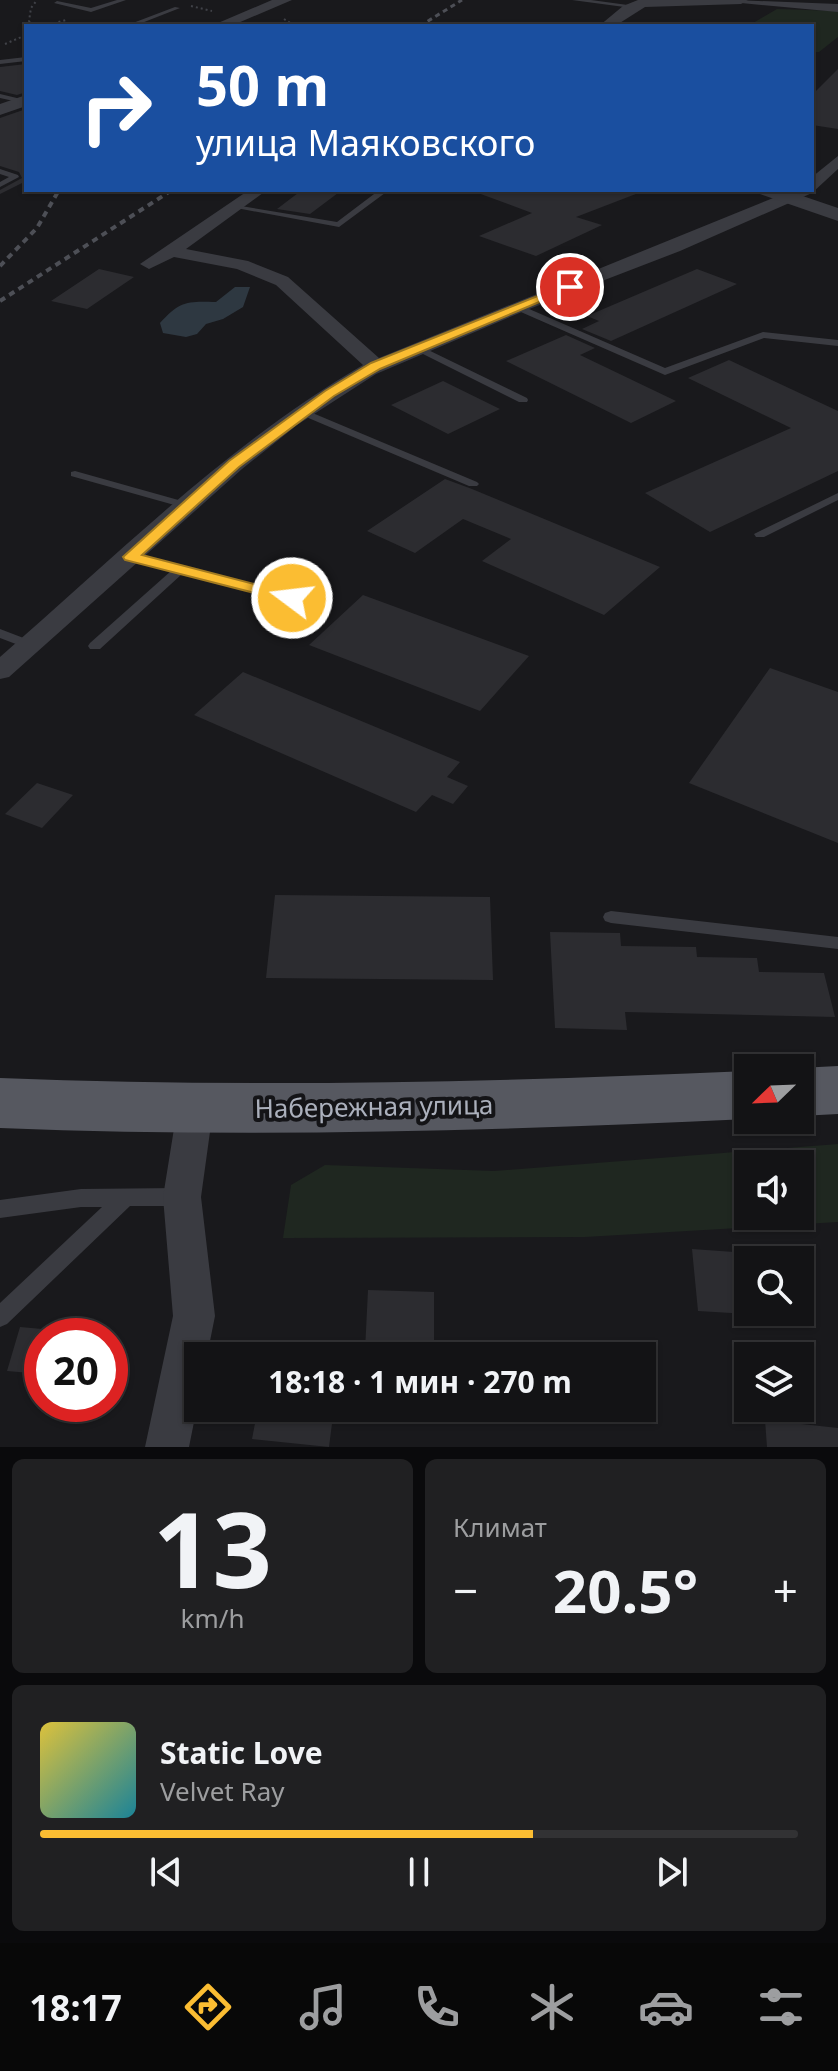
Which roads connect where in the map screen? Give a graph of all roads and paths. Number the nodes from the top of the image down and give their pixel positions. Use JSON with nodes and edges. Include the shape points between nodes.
{"nodes":[{"id":1,"x":37,"y":0,"type":"edge"},
{"id":2,"x":123,"y":0,"type":"edge"},
{"id":3,"x":575,"y":0,"type":"edge"},
{"id":4,"x":741,"y":0,"type":"edge"},
{"id":5,"x":276,"y":1,"type":"edge"},
{"id":6,"x":171,"y":2,"type":"edge"},
{"id":7,"x":57,"y":3,"type":"dead end"},
{"id":8,"x":178,"y":6,"type":"junction"},
{"id":9,"x":632,"y":6,"type":"junction"},
{"id":10,"x":838,"y":8,"type":"edge"},
{"id":11,"x":219,"y":20,"type":"edge"},
{"id":12,"x":31,"y":24,"type":"edge"},
{"id":13,"x":133,"y":24,"type":"edge"},
{"id":14,"x":609,"y":24,"type":"edge"},
{"id":15,"x":24,"y":36,"type":"edge"},
{"id":16,"x":0,"y":45,"type":"edge"},
{"id":17,"x":24,"y":59,"type":"edge"},
{"id":18,"x":0,"y":62,"type":"edge"},
{"id":19,"x":0,"y":96,"type":"edge"},
{"id":20,"x":24,"y":101,"type":"edge"},
{"id":21,"x":24,"y":101,"type":"edge"},
{"id":22,"x":0,"y":110,"type":"edge"},
{"id":23,"x":838,"y":161,"type":"edge"},
{"id":24,"x":0,"y":171,"type":"edge"},
{"id":25,"x":814,"y":183,"type":"edge"},
{"id":26,"x":0,"y":185,"type":"edge"},
{"id":27,"x":256,"y":192,"type":"edge"},
{"id":28,"x":381,"y":193,"type":"dead end"},
{"id":29,"x":798,"y":194,"type":"edge"},
{"id":30,"x":235,"y":207,"type":"junction"},
{"id":31,"x":838,"y":215,"type":"edge"},
{"id":32,"x":171,"y":251,"type":"junction"},
{"id":33,"x":149,"y":264,"type":"dead end"},
{"id":34,"x":517,"y":307,"type":"junction"},
{"id":35,"x":838,"y":343,"type":"edge"},
{"id":36,"x":418,"y":348,"type":"junction"},
{"id":37,"x":376,"y":366,"type":"junction"},
{"id":38,"x":523,"y":400,"type":"dead end"},
{"id":39,"x":303,"y":412,"type":"junction"},
{"id":40,"x":75,"y":474,"type":"dead end"},
{"id":41,"x":473,"y":484,"type":"dead end"},
{"id":42,"x":838,"y":496,"type":"edge"},
{"id":43,"x":185,"y":505,"type":"junction"},
{"id":44,"x":760,"y":534,"type":"dead end"},
{"id":45,"x":131,"y":557,"type":"junction"},
{"id":46,"x":181,"y":568,"type":"junction"},
{"id":47,"x":292,"y":598,"type":"dead end"},
{"id":48,"x":0,"y":633,"type":"edge"},
{"id":49,"x":29,"y":645,"type":"junction"},
{"id":50,"x":95,"y":646,"type":"dead end"},
{"id":51,"x":0,"y":671,"type":"edge"},
{"id":52,"x":611,"y":917,"type":"dead end"},
{"id":53,"x":838,"y":943,"type":"edge"},
{"id":54,"x":838,"y":1090,"type":"edge"},
{"id":55,"x":814,"y":1091,"type":"edge"},
{"id":56,"x":734,"y":1095,"type":"edge"},
{"id":57,"x":0,"y":1103,"type":"edge"},
{"id":58,"x":195,"y":1110,"type":"junction"},
{"id":59,"x":126,"y":1197,"type":"junction"},
{"id":60,"x":182,"y":1197,"type":"junction"},
{"id":61,"x":0,"y":1209,"type":"edge"},
{"id":62,"x":0,"y":1317,"type":"edge"},
{"id":63,"x":167,"y":1447,"type":"edge"}],
"edges":[{"from":1,"to":12,"type":"path","via":[[31,8]]},
{"from":2,"to":7,"type":"lane","via":[[91,10]]},
{"from":3,"to":9,"type":"lane"},
{"from":4,"to":9,"type":"street"},
{"from":4,"to":10,"type":"street"},
{"from":5,"to":11,"type":"street"},
{"from":6,"to":8,"type":"lane"},
{"from":8,"to":11,"type":"path"},
{"from":8,"to":13,"type":"lane"},
{"from":9,"to":14,"type":"street"},
{"from":15,"to":16,"type":"path"},
{"from":17,"to":18,"type":"lane"},
{"from":19,"to":20,"type":"lane"},
{"from":21,"to":22,"type":"street"},
{"from":23,"to":25,"type":"street"},
{"from":24,"to":26,"type":"lane","via":[[15,177]]},
{"from":27,"to":30,"type":"street"},
{"from":28,"to":30,"type":"lane","via":[[339,225]]},
{"from":29,"to":31,"type":"street"},
{"from":29,"to":34,"type":"street"},
{"from":30,"to":32,"type":"street"},
{"from":32,"to":33,"type":"street"},
{"from":32,"to":37,"type":"street","via":[[276,277]]},
{"from":34,"to":35,"type":"lane","via":[[665,372],[763,335]]},
{"from":34,"to":36,"type":"street"},
{"from":36,"to":37,"type":"street"},
{"from":36,"to":38,"type":"lane"},
{"from":37,"to":39,"type":"street"},
{"from":39,"to":41,"type":"lane"},
{"from":39,"to":43,"type":"street"},
{"from":40,"to":43,"type":"lane"},
{"from":42,"to":44,"type":"lane"},
{"from":43,"to":45,"type":"street"},
{"from":45,"to":46,"type":"lane"},
{"from":45,"to":49,"type":"street"},
{"from":46,"to":47,"type":"lane"},
{"from":46,"to":50,"type":"lane"},
{"from":48,"to":49,"type":"lane"},
{"from":49,"to":51,"type":"street"},
{"from":52,"to":53,"type":"lane"},
{"from":54,"to":55,"type":"main road"},
{"from":56,"to":58,"type":"main road","name":"Набережная улица"},
{"from":57,"to":58,"type":"main road","name":"Набережная улица"},
{"from":58,"to":60,"type":"street"},
{"from":59,"to":60,"type":"lane"},
{"from":59,"to":61,"type":"lane"},
{"from":59,"to":62,"type":"lane"},
{"from":60,"to":63,"type":"street","via":[[194,1316]]}]}
